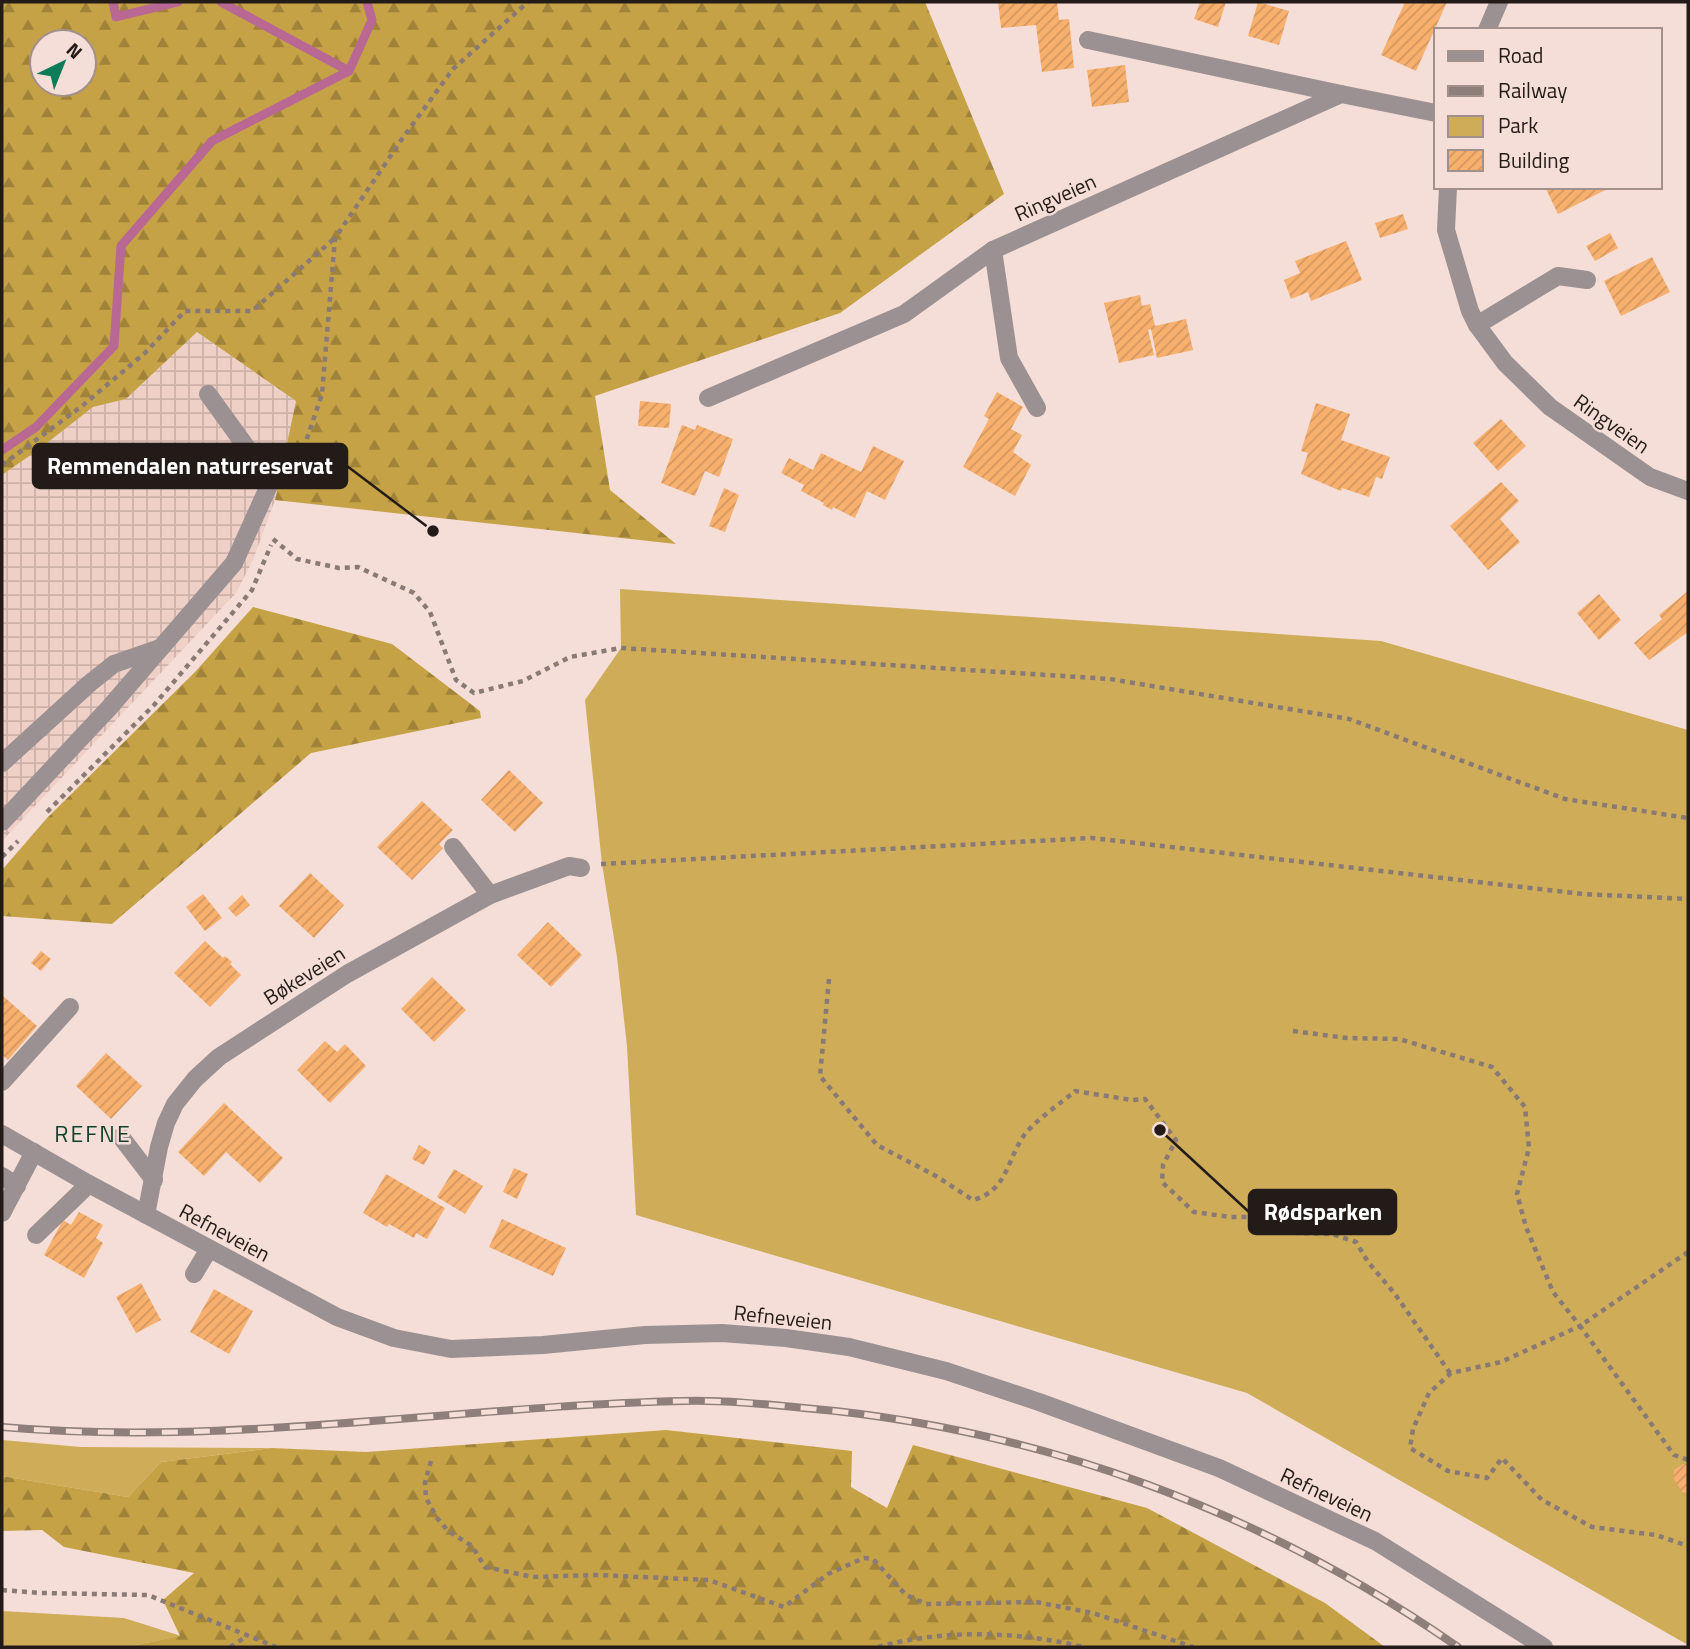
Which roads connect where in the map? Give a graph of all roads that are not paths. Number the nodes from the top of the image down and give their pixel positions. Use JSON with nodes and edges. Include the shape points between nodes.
{"nodes":[{"id":1,"x":1499,"y":2,"type":"edge"},
{"id":2,"x":1489,"y":28,"type":"edge"},
{"id":3,"x":1088,"y":40,"type":"dead end"},
{"id":4,"x":1341,"y":94,"type":"junction"},
{"id":5,"x":1434,"y":113,"type":"edge"},
{"id":6,"x":1448,"y":189,"type":"edge"},
{"id":7,"x":993,"y":250,"type":"junction"},
{"id":8,"x":1587,"y":280,"type":"dead end"},
{"id":9,"x":1477,"y":325,"type":"junction"},
{"id":10,"x":208,"y":394,"type":"dead end"},
{"id":11,"x":708,"y":398,"type":"dead end"},
{"id":12,"x":1037,"y":408,"type":"dead end"},
{"id":13,"x":1688,"y":491,"type":"edge"},
{"id":14,"x":163,"y":646,"type":"junction"},
{"id":15,"x":2,"y":763,"type":"edge"},
{"id":16,"x":2,"y":822,"type":"edge"},
{"id":17,"x":453,"y":847,"type":"dead end"},
{"id":18,"x":581,"y":868,"type":"road end"},
{"id":19,"x":490,"y":895,"type":"junction"},
{"id":20,"x":70,"y":1007,"type":"dead end"},
{"id":21,"x":2,"y":1082,"type":"edge"},
{"id":22,"x":2,"y":1135,"type":"edge"},
{"id":23,"x":121,"y":1138,"type":"dead end"},
{"id":24,"x":34,"y":1152,"type":"junction"},
{"id":25,"x":154,"y":1180,"type":"junction"},
{"id":26,"x":9,"y":1181,"type":"edge"},
{"id":27,"x":89,"y":1184,"type":"junction"},
{"id":28,"x":2,"y":1213,"type":"edge"},
{"id":29,"x":146,"y":1215,"type":"junction"},
{"id":30,"x":36,"y":1235,"type":"dead end"},
{"id":31,"x":209,"y":1249,"type":"junction"},
{"id":32,"x":194,"y":1273,"type":"dead end"},
{"id":33,"x":1545,"y":1647,"type":"edge"}],
"edges":[{"from":1,"to":2,"type":"street"},
{"from":3,"to":4,"type":"street"},
{"from":4,"to":5,"type":"street"},
{"from":4,"to":7,"type":"street","name":"Ringveien"},
{"from":6,"to":9,"type":"street","name":"Ringveien","via":[[1446,230]]},
{"from":7,"to":11,"type":"street","name":"Ringveien","via":[[904,314]]},
{"from":7,"to":12,"type":"street","via":[[1009,358]]},
{"from":8,"to":9,"type":"street","via":[[1558,276]]},
{"from":9,"to":13,"type":"street","name":"Ringveien","via":[[1505,363],[1550,408],[1650,477]]},
{"from":10,"to":14,"type":"street","via":[[271,481],[234,563]]},
{"from":14,"to":15,"type":"street","via":[[114,664]]},
{"from":14,"to":16,"type":"street"},
{"from":17,"to":19,"type":"street"},
{"from":18,"to":19,"type":"street","name":"Bøkeveien","via":[[569,866]]},
{"from":19,"to":25,"type":"street","name":"Bøkeveien","via":[[347,974],[219,1057],[175,1104],[159,1147]]},
{"from":20,"to":21,"type":"street"},
{"from":22,"to":24,"type":"street","name":"Refneveien"},
{"from":23,"to":25,"type":"street"},
{"from":24,"to":26,"type":"street"},
{"from":24,"to":27,"type":"street","name":"Refneveien"},
{"from":25,"to":29,"type":"street","name":"Bøkeveien"},
{"from":26,"to":28,"type":"street"},
{"from":27,"to":29,"type":"street","name":"Refneveien"},
{"from":27,"to":30,"type":"street"},
{"from":29,"to":31,"type":"street","name":"Refneveien"},
{"from":31,"to":32,"type":"street"},
{"from":31,"to":33,"type":"street","name":"Refneveien","via":[[337,1317],[394,1338],[451,1349],[722,1334],[849,1347],[946,1371],[1219,1468],[1374,1541]]}]}
